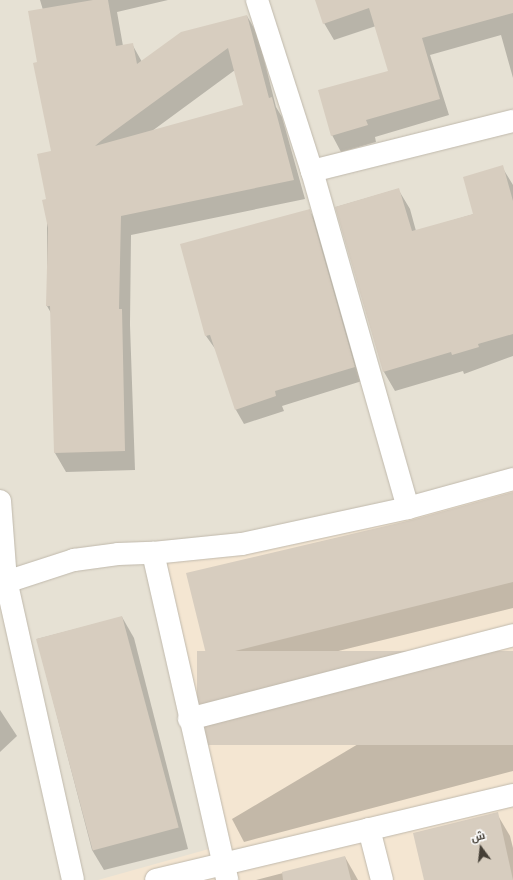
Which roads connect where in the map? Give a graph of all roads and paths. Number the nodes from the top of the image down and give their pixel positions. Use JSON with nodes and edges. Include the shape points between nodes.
{"nodes":[{"id":1,"x":257,"y":0,"type":"edge"},
{"id":2,"x":513,"y":121,"type":"edge"},
{"id":3,"x":312,"y":171,"type":"junction"},
{"id":4,"x":513,"y":478,"type":"edge"},
{"id":5,"x":0,"y":501,"type":"edge"},
{"id":6,"x":408,"y":508,"type":"junction"},
{"id":7,"x":153,"y":553,"type":"junction"},
{"id":8,"x":3,"y":582,"type":"edge"},
{"id":9,"x":513,"y":635,"type":"edge"},
{"id":10,"x":189,"y":720,"type":"junction"},
{"id":11,"x":513,"y":794,"type":"edge"},
{"id":12,"x":369,"y":829,"type":"junction"},
{"id":13,"x":225,"y":872,"type":"edge"},
{"id":14,"x":73,"y":880,"type":"edge"},
{"id":15,"x":156,"y":880,"type":"edge"},
{"id":16,"x":382,"y":880,"type":"edge"}],
"edges":[{"from":1,"to":3,"type":"street"},
{"from":2,"to":3,"type":"street"},
{"from":3,"to":6,"type":"street"},
{"from":4,"to":6,"type":"street"},
{"from":5,"to":8,"type":"street"},
{"from":6,"to":7,"type":"street","via":[[242,544]]},
{"from":7,"to":8,"type":"street","via":[[118,554],[74,560]]},
{"from":7,"to":10,"type":"street"},
{"from":8,"to":14,"type":"street"},
{"from":9,"to":10,"type":"street"},
{"from":10,"to":13,"type":"street"},
{"from":11,"to":12,"type":"street"},
{"from":12,"to":13,"type":"street"},
{"from":12,"to":16,"type":"street"},
{"from":13,"to":15,"type":"street"}]}
